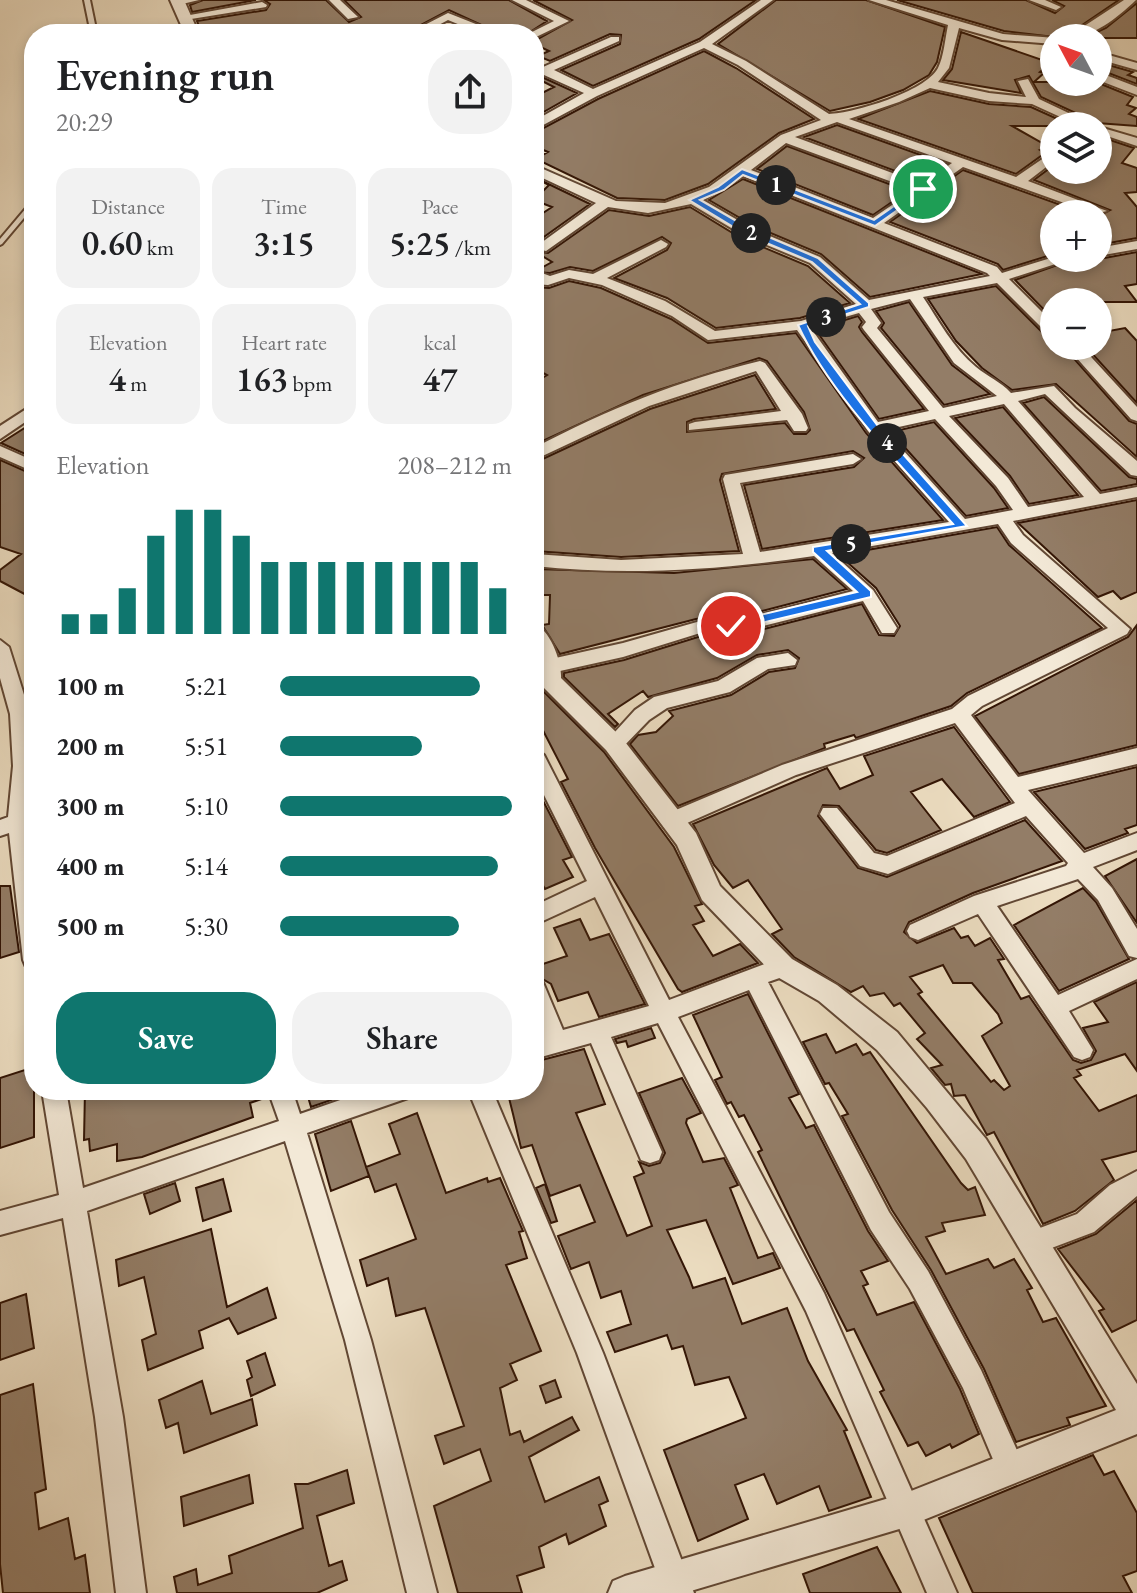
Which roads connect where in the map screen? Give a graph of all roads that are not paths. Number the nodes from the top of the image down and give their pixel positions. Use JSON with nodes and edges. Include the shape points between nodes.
{"nodes":[{"id":1,"x":87,"y":0,"type":"edge"},
{"id":2,"x":194,"y":0,"type":"edge"},
{"id":3,"x":334,"y":0,"type":"edge"},
{"id":4,"x":520,"y":0,"type":"edge"},
{"id":5,"x":768,"y":0,"type":"edge"},
{"id":6,"x":874,"y":0,"type":"edge"},
{"id":7,"x":1034,"y":0,"type":"edge"},
{"id":8,"x":1131,"y":0,"type":"edge"},
{"id":9,"x":177,"y":1,"type":"edge"},
{"id":10,"x":262,"y":5,"type":"dead end"},
{"id":11,"x":1056,"y":7,"type":"dead end"},
{"id":12,"x":185,"y":17,"type":"junction"},
{"id":13,"x":352,"y":17,"type":"dead end"},
{"id":14,"x":92,"y":24,"type":"edge"},
{"id":15,"x":188,"y":24,"type":"edge"},
{"id":16,"x":432,"y":24,"type":"edge"},
{"id":17,"x":468,"y":24,"type":"edge"},
{"id":18,"x":1095,"y":24,"type":"edge"},
{"id":19,"x":954,"y":25,"type":"junction"},
{"id":20,"x":544,"y":30,"type":"edge"},
{"id":21,"x":615,"y":39,"type":"dead end"},
{"id":22,"x":1024,"y":40,"type":"junction"},
{"id":23,"x":1040,"y":41,"type":"edge"},
{"id":24,"x":704,"y":44,"type":"junction"},
{"id":25,"x":1040,"y":49,"type":"edge"},
{"id":26,"x":1112,"y":59,"type":"edge"},
{"id":27,"x":1137,"y":67,"type":"edge"},
{"id":28,"x":544,"y":70,"type":"edge"},
{"id":29,"x":544,"y":74,"type":"edge"},
{"id":30,"x":1024,"y":81,"type":"dead end"},
{"id":31,"x":1112,"y":81,"type":"edge"},
{"id":32,"x":929,"y":84,"type":"junction"},
{"id":33,"x":1137,"y":91,"type":"edge"},
{"id":34,"x":593,"y":93,"type":"junction"},
{"id":35,"x":1034,"y":101,"type":"junction"},
{"id":36,"x":1059,"y":112,"type":"edge"},
{"id":37,"x":831,"y":118,"type":"junction"},
{"id":38,"x":544,"y":120,"type":"edge"},
{"id":39,"x":1112,"y":134,"type":"edge"},
{"id":40,"x":785,"y":138,"type":"junction"},
{"id":41,"x":1137,"y":142,"type":"edge"},
{"id":42,"x":961,"y":163,"type":"junction"},
{"id":43,"x":1040,"y":166,"type":"edge"},
{"id":44,"x":742,"y":171,"type":"junction"},
{"id":45,"x":544,"y":173,"type":"edge"},
{"id":46,"x":1017,"y":183,"type":"junction"},
{"id":47,"x":923,"y":189,"type":"junction"},
{"id":48,"x":693,"y":200,"type":"junction"},
{"id":49,"x":1067,"y":200,"type":"edge"},
{"id":50,"x":608,"y":202,"type":"junction"},
{"id":51,"x":24,"y":214,"type":"edge"},
{"id":52,"x":875,"y":223,"type":"junction"},
{"id":53,"x":0,"y":243,"type":"edge"},
{"id":54,"x":661,"y":244,"type":"dead end"},
{"id":55,"x":1137,"y":245,"type":"edge"},
{"id":56,"x":544,"y":246,"type":"edge"},
{"id":57,"x":1112,"y":249,"type":"edge"},
{"id":58,"x":1040,"y":266,"type":"edge"},
{"id":59,"x":544,"y":278,"type":"edge"},
{"id":60,"x":999,"y":278,"type":"junction"},
{"id":61,"x":590,"y":281,"type":"junction"},
{"id":62,"x":915,"y":296,"type":"junction"},
{"id":63,"x":864,"y":306,"type":"junction"},
{"id":64,"x":1040,"y":318,"type":"edge"},
{"id":65,"x":802,"y":325,"type":"junction"},
{"id":66,"x":1086,"y":360,"type":"edge"},
{"id":67,"x":1005,"y":398,"type":"junction"},
{"id":68,"x":943,"y":415,"type":"junction"},
{"id":69,"x":24,"y":416,"type":"edge"},
{"id":70,"x":1137,"y":416,"type":"edge"},
{"id":71,"x":695,"y":427,"type":"dead end"},
{"id":72,"x":874,"y":428,"type":"junction"},
{"id":73,"x":0,"y":434,"type":"edge"},
{"id":74,"x":544,"y":450,"type":"edge"},
{"id":75,"x":0,"y":451,"type":"edge"},
{"id":76,"x":853,"y":459,"type":"dead end"},
{"id":77,"x":24,"y":462,"type":"edge"},
{"id":78,"x":1137,"y":471,"type":"edge"},
{"id":79,"x":1137,"y":492,"type":"edge"},
{"id":80,"x":1096,"y":500,"type":"junction"},
{"id":81,"x":1023,"y":513,"type":"junction"},
{"id":82,"x":1002,"y":518,"type":"junction"},
{"id":83,"x":962,"y":526,"type":"junction"},
{"id":84,"x":817,"y":549,"type":"junction"},
{"id":85,"x":753,"y":559,"type":"junction"},
{"id":86,"x":544,"y":561,"type":"edge"},
{"id":87,"x":867,"y":594,"type":"junction"},
{"id":88,"x":1129,"y":624,"type":"edge"},
{"id":89,"x":888,"y":628,"type":"dead end"},
{"id":90,"x":0,"y":647,"type":"edge"},
{"id":91,"x":788,"y":660,"type":"dead end"},
{"id":92,"x":545,"y":677,"type":"edge"},
{"id":93,"x":959,"y":714,"type":"junction"},
{"id":94,"x":614,"y":744,"type":"junction"},
{"id":95,"x":1137,"y":756,"type":"edge"},
{"id":96,"x":544,"y":775,"type":"edge"},
{"id":97,"x":1015,"y":786,"type":"junction"},
{"id":98,"x":1029,"y":806,"type":"junction"},
{"id":99,"x":830,"y":814,"type":"dead end"},
{"id":100,"x":671,"y":821,"type":"junction"},
{"id":101,"x":17,"y":823,"type":"edge"},
{"id":102,"x":1137,"y":841,"type":"edge"},
{"id":103,"x":1077,"y":868,"type":"junction"},
{"id":104,"x":24,"y":879,"type":"edge"},
{"id":105,"x":599,"y":885,"type":"junction"},
{"id":106,"x":982,"y":902,"type":"junction"},
{"id":107,"x":544,"y":911,"type":"edge"},
{"id":108,"x":918,"y":931,"type":"dead end"},
{"id":109,"x":1137,"y":949,"type":"edge"},
{"id":110,"x":783,"y":967,"type":"junction"},
{"id":111,"x":1137,"y":969,"type":"edge"},
{"id":112,"x":754,"y":978,"type":"junction"},
{"id":113,"x":1053,"y":1008,"type":"junction"},
{"id":114,"x":544,"y":1011,"type":"edge"},
{"id":115,"x":666,"y":1011,"type":"junction"},
{"id":116,"x":598,"y":1032,"type":"junction"},
{"id":117,"x":557,"y":1043,"type":"junction"},
{"id":118,"x":544,"y":1046,"type":"edge"},
{"id":119,"x":1082,"y":1050,"type":"dead end"},
{"id":120,"x":56,"y":1100,"type":"edge"},
{"id":121,"x":284,"y":1100,"type":"edge"},
{"id":122,"x":371,"y":1100,"type":"edge"},
{"id":123,"x":484,"y":1100,"type":"edge"},
{"id":124,"x":293,"y":1127,"type":"junction"},
{"id":125,"x":650,"y":1152,"type":"dead end"},
{"id":126,"x":1137,"y":1183,"type":"edge"},
{"id":127,"x":74,"y":1203,"type":"junction"},
{"id":128,"x":0,"y":1223,"type":"edge"},
{"id":129,"x":1033,"y":1243,"type":"junction"},
{"id":130,"x":1137,"y":1416,"type":"edge"},
{"id":131,"x":1010,"y":1466,"type":"junction"},
{"id":132,"x":906,"y":1510,"type":"junction"},
{"id":133,"x":676,"y":1585,"type":"edge"},
{"id":134,"x":131,"y":1593,"type":"edge"},
{"id":135,"x":422,"y":1593,"type":"edge"},
{"id":136,"x":625,"y":1593,"type":"edge"},
{"id":137,"x":942,"y":1593,"type":"edge"}],
"edges":[{"from":1,"to":14,"type":"lane"},
{"from":2,"to":9,"type":"street"},
{"from":3,"to":13,"type":"street"},
{"from":4,"to":20,"type":"street","via":[[563,21]]},
{"from":5,"to":24,"type":"street","via":[[748,7]]},
{"from":6,"to":19,"type":"street"},
{"from":7,"to":11,"type":"street"},
{"from":8,"to":18,"type":"street"},
{"from":9,"to":12,"type":"street"},
{"from":10,"to":12,"type":"street"},
{"from":12,"to":15,"type":"street"},
{"from":16,"to":17,"type":"street","via":[[448,16]]},
{"from":19,"to":22,"type":"street"},
{"from":19,"to":32,"type":"street","via":[[943,72]]},
{"from":21,"to":28,"type":"street"},
{"from":22,"to":23,"type":"street"},
{"from":22,"to":25,"type":"street"},
{"from":24,"to":34,"type":"street"},
{"from":24,"to":37,"type":"street"},
{"from":26,"to":27,"type":"street"},
{"from":29,"to":34,"type":"street"},
{"from":30,"to":35,"type":"street"},
{"from":31,"to":33,"type":"street"},
{"from":32,"to":35,"type":"street"},
{"from":32,"to":37,"type":"street"},
{"from":34,"to":38,"type":"street"},
{"from":35,"to":36,"type":"street"},
{"from":37,"to":40,"type":"street"},
{"from":37,"to":42,"type":"street"},
{"from":39,"to":41,"type":"street"},
{"from":40,"to":44,"type":"street"},
{"from":40,"to":47,"type":"street"},
{"from":42,"to":46,"type":"street"},
{"from":42,"to":47,"type":"street"},
{"from":43,"to":46,"type":"street"},
{"from":44,"to":48,"type":"street"},
{"from":44,"to":52,"type":"street"},
{"from":45,"to":50,"type":"street"},
{"from":46,"to":49,"type":"street"},
{"from":47,"to":52,"type":"street"},
{"from":48,"to":50,"type":"street","via":[[660,207]]},
{"from":48,"to":63,"type":"street","via":[[748,232],[815,260]]},
{"from":50,"to":56,"type":"street"},
{"from":51,"to":53,"type":"lane"},
{"from":52,"to":60,"type":"street","via":[[979,263]]},
{"from":54,"to":61,"type":"street"},
{"from":55,"to":57,"type":"street"},
{"from":58,"to":60,"type":"street"},
{"from":59,"to":61,"type":"street","via":[[570,274]]},
{"from":60,"to":62,"type":"street"},
{"from":60,"to":64,"type":"street"},
{"from":61,"to":65,"type":"street","via":[[620,287],[683,315],[708,336]]},
{"from":62,"to":63,"type":"street"},
{"from":62,"to":67,"type":"street","via":[[966,366],[982,381],[995,384]]},
{"from":63,"to":65,"type":"street"},
{"from":63,"to":68,"type":"street","via":[[874,323],[869,327]]},
{"from":65,"to":72,"type":"street"},
{"from":66,"to":70,"type":"street"},
{"from":67,"to":68,"type":"street"},
{"from":67,"to":78,"type":"street","via":[[1049,389]]},
{"from":67,"to":80,"type":"street"},
{"from":68,"to":72,"type":"street"},
{"from":68,"to":81,"type":"street"},
{"from":69,"to":73,"type":"street"},
{"from":71,"to":74,"type":"street","via":[[797,421],[760,366],[608,415]]},
{"from":72,"to":83,"type":"street"},
{"from":75,"to":77,"type":"street"},
{"from":76,"to":85,"type":"street","via":[[731,479]]},
{"from":79,"to":80,"type":"street"},
{"from":80,"to":81,"type":"street"},
{"from":81,"to":82,"type":"street"},
{"from":82,"to":83,"type":"street"},
{"from":82,"to":88,"type":"street","via":[[1017,539]]},
{"from":83,"to":84,"type":"street"},
{"from":84,"to":85,"type":"street"},
{"from":84,"to":87,"type":"street"},
{"from":85,"to":86,"type":"street","via":[[629,568]]},
{"from":87,"to":89,"type":"street"},
{"from":87,"to":92,"type":"street","via":[[763,620],[697,628]]},
{"from":88,"to":93,"type":"street","via":[[975,701]]},
{"from":90,"to":101,"type":"street","via":[[20,714],[23,766]]},
{"from":91,"to":94,"type":"street","via":[[764,663],[723,687],[661,702]]},
{"from":92,"to":94,"type":"street"},
{"from":93,"to":97,"type":"street"},
{"from":93,"to":100,"type":"street","via":[[789,770]]},
{"from":94,"to":100,"type":"street"},
{"from":95,"to":97,"type":"street"},
{"from":96,"to":105,"type":"street"},
{"from":97,"to":98,"type":"street"},
{"from":98,"to":99,"type":"street","via":[[888,865],[867,860]]},
{"from":98,"to":103,"type":"street"},
{"from":100,"to":110,"type":"street","via":[[687,840],[711,893]]},
{"from":101,"to":104,"type":"street"},
{"from":102,"to":103,"type":"street"},
{"from":103,"to":106,"type":"street"},
{"from":103,"to":109,"type":"street","via":[[1105,894]]},
{"from":105,"to":107,"type":"street"},
{"from":105,"to":115,"type":"street"},
{"from":106,"to":108,"type":"street"},
{"from":106,"to":113,"type":"street"},
{"from":110,"to":112,"type":"street"},
{"from":110,"to":129,"type":"street","via":[[828,993],[887,1041],[976,1149]]},
{"from":111,"to":113,"type":"street"},
{"from":112,"to":115,"type":"street"},
{"from":112,"to":131,"type":"street","via":[[873,1208],[972,1379]]},
{"from":113,"to":119,"type":"street"},
{"from":114,"to":117,"type":"street"},
{"from":115,"to":116,"type":"street"},
{"from":115,"to":132,"type":"street","via":[[815,1302]]},
{"from":116,"to":117,"type":"street"},
{"from":116,"to":125,"type":"street"},
{"from":117,"to":118,"type":"street"},
{"from":120,"to":127,"type":"street"},
{"from":121,"to":124,"type":"street"},
{"from":122,"to":124,"type":"street"},
{"from":123,"to":133,"type":"street","via":[[590,1353]]},
{"from":124,"to":127,"type":"street"},
{"from":124,"to":135,"type":"street","via":[[377,1399]]},
{"from":126,"to":129,"type":"street","via":[[1085,1223]]},
{"from":127,"to":128,"type":"street"},
{"from":127,"to":134,"type":"street"},
{"from":129,"to":130,"type":"street"},
{"from":130,"to":131,"type":"street"},
{"from":131,"to":132,"type":"street"},
{"from":132,"to":133,"type":"street"},
{"from":132,"to":137,"type":"street"},
{"from":133,"to":136,"type":"street"}]}
